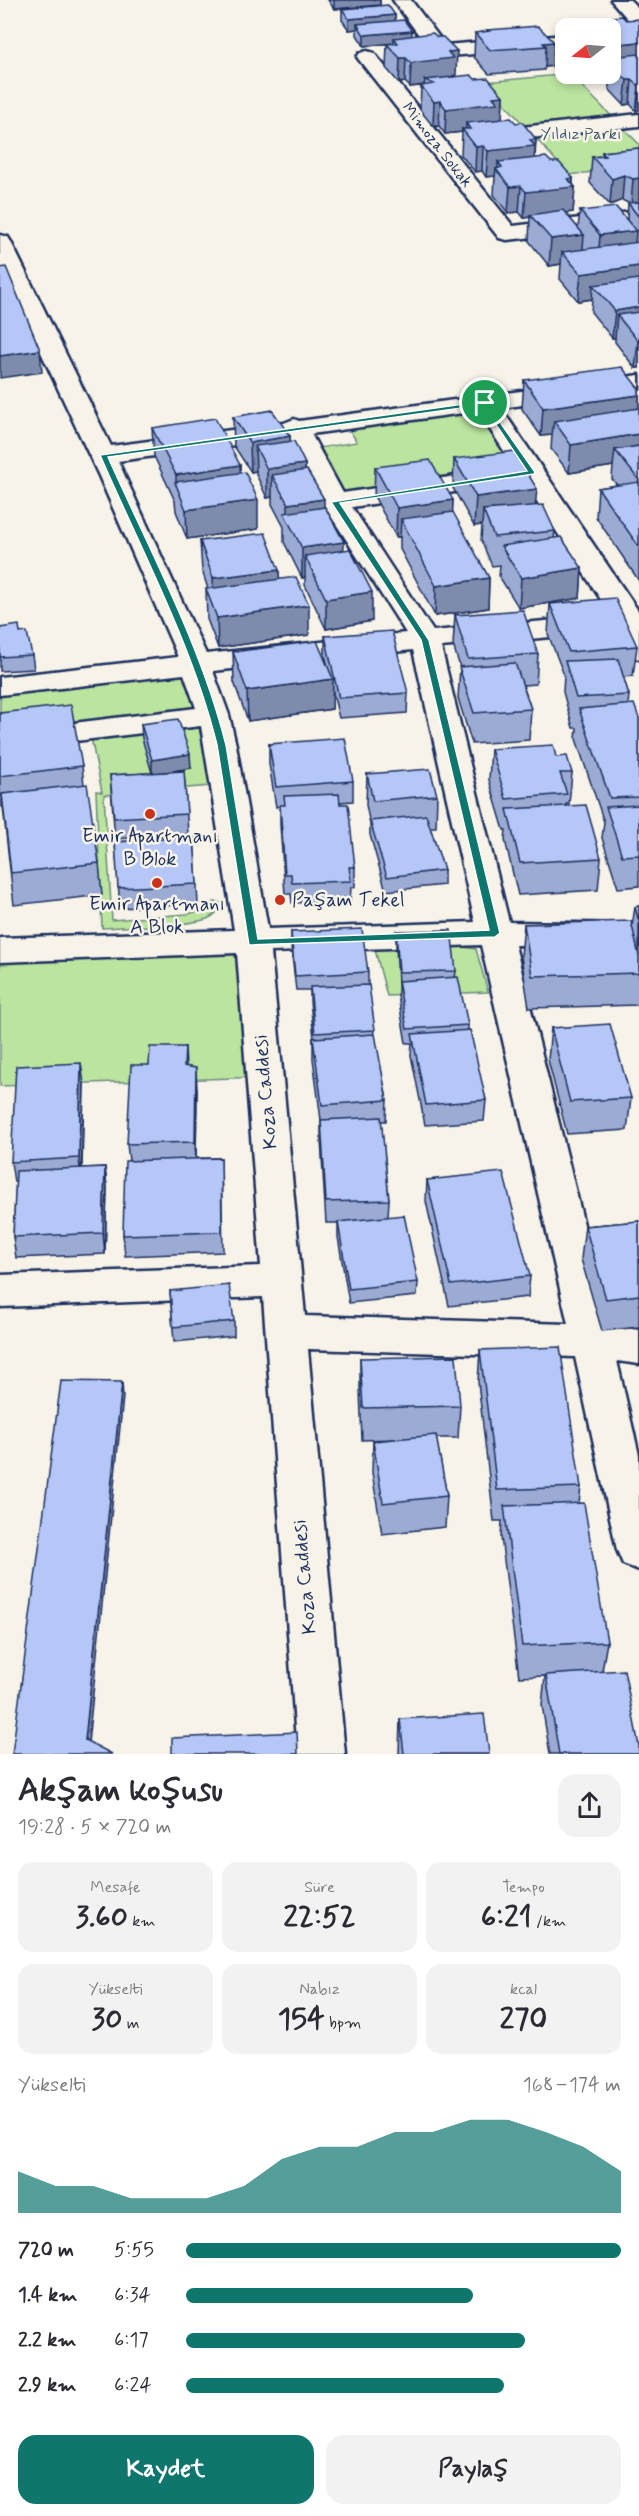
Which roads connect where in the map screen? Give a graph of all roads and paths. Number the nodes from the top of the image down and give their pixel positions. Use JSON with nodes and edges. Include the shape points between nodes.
{"nodes":[{"id":1,"x":402,"y":0,"type":"edge"},
{"id":2,"x":620,"y":0,"type":"edge"},
{"id":3,"x":636,"y":30,"type":"edge"},
{"id":4,"x":555,"y":42,"type":"edge"},
{"id":5,"x":440,"y":51,"type":"junction"},
{"id":6,"x":639,"y":120,"type":"edge"},
{"id":7,"x":435,"y":143,"type":"junction"},
{"id":8,"x":639,"y":218,"type":"edge"},
{"id":9,"x":0,"y":242,"type":"edge"},
{"id":10,"x":635,"y":388,"type":"edge"},
{"id":11,"x":485,"y":403,"type":"junction"},
{"id":12,"x":294,"y":428,"type":"junction"},
{"id":13,"x":103,"y":455,"type":"junction"},
{"id":14,"x":532,"y":472,"type":"junction"},
{"id":15,"x":335,"y":502,"type":"junction"},
{"id":16,"x":635,"y":622,"type":"edge"},
{"id":17,"x":425,"y":640,"type":"junction"},
{"id":18,"x":639,"y":650,"type":"edge"},
{"id":19,"x":196,"y":662,"type":"junction"},
{"id":20,"x":0,"y":686,"type":"edge"},
{"id":21,"x":214,"y":715,"type":"junction"},
{"id":22,"x":0,"y":741,"type":"edge"},
{"id":23,"x":495,"y":933,"type":"junction"},
{"id":24,"x":639,"y":935,"type":"edge"},
{"id":25,"x":253,"y":943,"type":"junction"},
{"id":26,"x":0,"y":950,"type":"edge"},
{"id":27,"x":282,"y":1281,"type":"junction"},
{"id":28,"x":0,"y":1291,"type":"edge"},
{"id":29,"x":286,"y":1332,"type":"junction"},
{"id":30,"x":592,"y":1341,"type":"junction"},
{"id":31,"x":639,"y":1347,"type":"edge"},
{"id":32,"x":639,"y":1550,"type":"edge"},
{"id":33,"x":321,"y":1754,"type":"edge"}],
"edges":[{"from":1,"to":5,"type":"street"},
{"from":2,"to":3,"type":"street"},
{"from":4,"to":5,"type":"street"},
{"from":5,"to":7,"type":"street","name":"Mimoza Sokak","via":[[367,57]]},
{"from":6,"to":7,"type":"street"},
{"from":7,"to":8,"type":"street","name":"Mimoza Sokak","via":[[507,233]]},
{"from":9,"to":13,"type":"street","name":"Koza Caddesi"},
{"from":10,"to":11,"type":"street"},
{"from":11,"to":12,"type":"street"},
{"from":11,"to":14,"type":"street"},
{"from":12,"to":13,"type":"street"},
{"from":12,"to":15,"type":"street"},
{"from":13,"to":19,"type":"street","name":"Koza Caddesi"},
{"from":14,"to":15,"type":"street"},
{"from":14,"to":16,"type":"street"},
{"from":15,"to":17,"type":"street"},
{"from":16,"to":17,"type":"street"},
{"from":16,"to":18,"type":"street"},
{"from":17,"to":19,"type":"street"},
{"from":17,"to":23,"type":"street"},
{"from":19,"to":20,"type":"street"},
{"from":19,"to":21,"type":"street","name":"Koza Caddesi"},
{"from":21,"to":22,"type":"street"},
{"from":21,"to":25,"type":"street","name":"Koza Caddesi"},
{"from":23,"to":24,"type":"street"},
{"from":23,"to":25,"type":"street"},
{"from":23,"to":30,"type":"street"},
{"from":25,"to":26,"type":"street"},
{"from":25,"to":27,"type":"street","name":"Koza Caddesi"},
{"from":27,"to":28,"type":"street"},
{"from":27,"to":29,"type":"street","name":"Koza Caddesi"},
{"from":29,"to":30,"type":"street"},
{"from":29,"to":33,"type":"street","name":"Koza Caddesi"},
{"from":30,"to":31,"type":"street"},
{"from":30,"to":32,"type":"street"}]}
